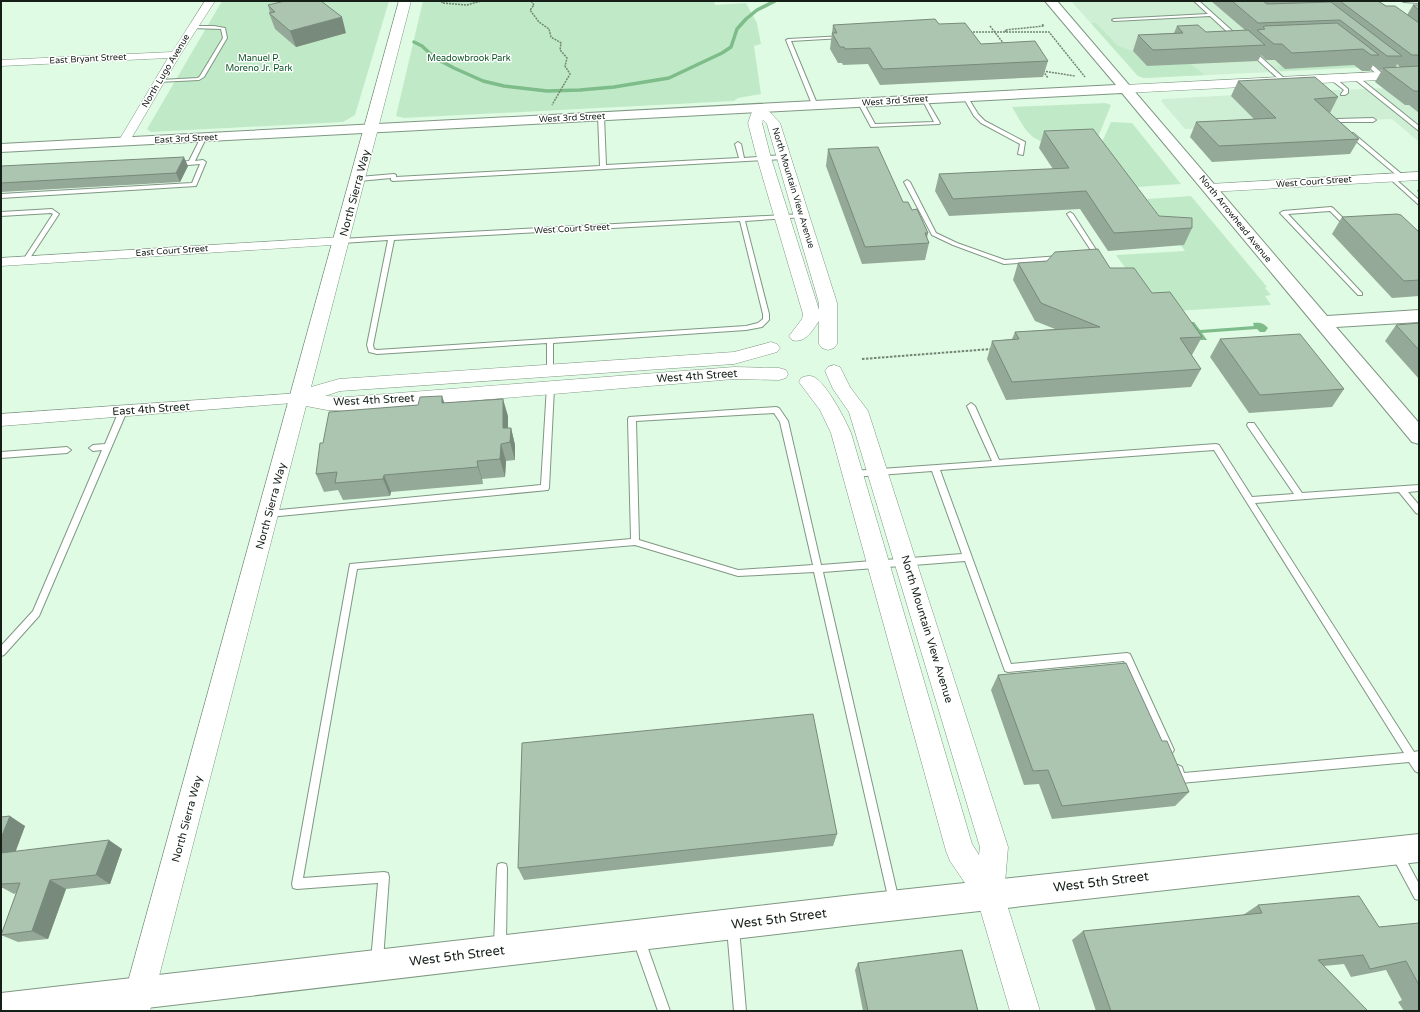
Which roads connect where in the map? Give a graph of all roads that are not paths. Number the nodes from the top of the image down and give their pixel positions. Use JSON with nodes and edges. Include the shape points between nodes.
{"nodes":[{"id":1,"x":210,"y":1,"type":"edge"},
{"id":2,"x":405,"y":1,"type":"edge"},
{"id":3,"x":1051,"y":1,"type":"edge"},
{"id":4,"x":1196,"y":1,"type":"edge"},
{"id":5,"x":1404,"y":1,"type":"edge"},
{"id":6,"x":1419,"y":2,"type":"edge"},
{"id":7,"x":1211,"y":15,"type":"junction"},
{"id":8,"x":1114,"y":20,"type":"dead end"},
{"id":9,"x":193,"y":27,"type":"junction"},
{"id":10,"x":851,"y":37,"type":"edge"},
{"id":11,"x":1241,"y":41,"type":"edge"},
{"id":12,"x":1248,"y":48,"type":"edge"},
{"id":13,"x":175,"y":55,"type":"junction"},
{"id":14,"x":1359,"y":57,"type":"edge"},
{"id":15,"x":1,"y":63,"type":"edge"},
{"id":16,"x":1419,"y":74,"type":"edge"},
{"id":17,"x":1382,"y":76,"type":"junction"},
{"id":18,"x":1355,"y":77,"type":"junction"},
{"id":19,"x":1332,"y":78,"type":"junction"},
{"id":20,"x":1284,"y":80,"type":"junction"},
{"id":21,"x":160,"y":81,"type":"junction"},
{"id":22,"x":1125,"y":89,"type":"junction"},
{"id":23,"x":1343,"y":94,"type":"dead end"},
{"id":24,"x":965,"y":97,"type":"junction"},
{"id":25,"x":924,"y":99,"type":"junction"},
{"id":26,"x":861,"y":103,"type":"junction"},
{"id":27,"x":815,"y":106,"type":"junction"},
{"id":28,"x":759,"y":109,"type":"junction"},
{"id":29,"x":601,"y":116,"type":"junction"},
{"id":30,"x":1373,"y":120,"type":"dead end"},
{"id":31,"x":1342,"y":126,"type":"edge"},
{"id":32,"x":372,"y":129,"type":"junction"},
{"id":33,"x":1419,"y":129,"type":"edge"},
{"id":34,"x":1348,"y":131,"type":"edge"},
{"id":35,"x":203,"y":138,"type":"junction"},
{"id":36,"x":124,"y":142,"type":"junction"},
{"id":37,"x":738,"y":144,"type":"dead end"},
{"id":38,"x":1,"y":148,"type":"edge"},
{"id":39,"x":1021,"y":154,"type":"dead end"},
{"id":40,"x":783,"y":157,"type":"junction"},
{"id":41,"x":764,"y":158,"type":"junction"},
{"id":42,"x":742,"y":159,"type":"junction"},
{"id":43,"x":191,"y":163,"type":"junction"},
{"id":44,"x":168,"y":164,"type":"edge"},
{"id":45,"x":603,"y":167,"type":"junction"},
{"id":46,"x":1419,"y":176,"type":"edge"},
{"id":47,"x":1397,"y":177,"type":"junction"},
{"id":48,"x":359,"y":179,"type":"junction"},
{"id":49,"x":907,"y":182,"type":"dead end"},
{"id":50,"x":1210,"y":188,"type":"junction"},
{"id":51,"x":1,"y":196,"type":"edge"},
{"id":52,"x":1419,"y":203,"type":"edge"},
{"id":53,"x":1,"y":214,"type":"edge"},
{"id":54,"x":1070,"y":214,"type":"dead end"},
{"id":55,"x":802,"y":216,"type":"junction"},
{"id":56,"x":783,"y":217,"type":"junction"},
{"id":57,"x":742,"y":219,"type":"junction"},
{"id":58,"x":1357,"y":228,"type":"edge"},
{"id":59,"x":391,"y":238,"type":"junction"},
{"id":60,"x":342,"y":241,"type":"junction"},
{"id":61,"x":1089,"y":257,"type":"edge"},
{"id":62,"x":1066,"y":258,"type":"edge"},
{"id":63,"x":26,"y":260,"type":"junction"},
{"id":64,"x":1,"y":262,"type":"edge"},
{"id":65,"x":1360,"y":294,"type":"dead end"},
{"id":66,"x":1419,"y":316,"type":"edge"},
{"id":67,"x":1321,"y":322,"type":"junction"},
{"id":68,"x":798,"y":336,"type":"junction"},
{"id":69,"x":550,"y":341,"type":"junction"},
{"id":70,"x":828,"y":344,"type":"junction"},
{"id":71,"x":771,"y":348,"type":"junction"},
{"id":72,"x":834,"y":371,"type":"junction"},
{"id":73,"x":779,"y":374,"type":"junction"},
{"id":74,"x":550,"y":379,"type":"junction"},
{"id":75,"x":808,"y":382,"type":"junction"},
{"id":76,"x":300,"y":398,"type":"junction"},
{"id":77,"x":971,"y":406,"type":"dead end"},
{"id":78,"x":123,"y":411,"type":"junction"},
{"id":79,"x":1,"y":420,"type":"edge"},
{"id":80,"x":1252,"y":425,"type":"dead end"},
{"id":81,"x":1419,"y":437,"type":"edge"},
{"id":82,"x":108,"y":447,"type":"junction"},
{"id":83,"x":93,"y":448,"type":"dead end"},
{"id":84,"x":67,"y":450,"type":"dead end"},
{"id":85,"x":1,"y":455,"type":"edge"},
{"id":86,"x":997,"y":464,"type":"junction"},
{"id":87,"x":935,"y":468,"type":"junction"},
{"id":88,"x":878,"y":473,"type":"junction"},
{"id":89,"x":853,"y":474,"type":"junction"},
{"id":90,"x":1419,"y":488,"type":"edge"},
{"id":91,"x":1401,"y":489,"type":"junction"},
{"id":92,"x":1300,"y":496,"type":"junction"},
{"id":93,"x":1250,"y":500,"type":"junction"},
{"id":94,"x":1419,"y":511,"type":"edge"},
{"id":95,"x":269,"y":514,"type":"junction"},
{"id":96,"x":635,"y":542,"type":"junction"},
{"id":97,"x":968,"y":557,"type":"junction"},
{"id":98,"x":906,"y":562,"type":"junction"},
{"id":99,"x":879,"y":564,"type":"junction"},
{"id":100,"x":818,"y":568,"type":"junction"},
{"id":101,"x":1,"y":652,"type":"edge"},
{"id":102,"x":1415,"y":756,"type":"edge"},
{"id":103,"x":1419,"y":768,"type":"edge"},
{"id":104,"x":1407,"y":849,"type":"edge"},
{"id":105,"x":502,"y":868,"type":"dead end"},
{"id":106,"x":1419,"y":894,"type":"edge"},
{"id":107,"x":990,"y":895,"type":"junction"},
{"id":108,"x":895,"y":905,"type":"junction"},
{"id":109,"x":733,"y":924,"type":"junction"},
{"id":110,"x":637,"y":935,"type":"junction"},
{"id":111,"x":499,"y":951,"type":"junction"},
{"id":112,"x":376,"y":966,"type":"junction"},
{"id":113,"x":138,"y":1002,"type":"edge"},
{"id":114,"x":1,"y":1009,"type":"edge"},
{"id":115,"x":664,"y":1011,"type":"edge"},
{"id":116,"x":740,"y":1011,"type":"edge"},
{"id":117,"x":1024,"y":1011,"type":"edge"}],
"edges":[{"from":1,"to":9,"type":"street","name":"North Lugo Avenue"},
{"from":2,"to":32,"type":"street","name":"North Sierra Way"},
{"from":3,"to":22,"type":"main road","name":"North Arrowhead Avenue"},
{"from":4,"to":7,"type":"lane"},
{"from":5,"to":6,"type":"lane"},
{"from":7,"to":8,"type":"lane"},
{"from":7,"to":11,"type":"lane"},
{"from":9,"to":13,"type":"street","name":"North Lugo Avenue"},
{"from":9,"to":21,"type":"lane","via":[[223,28],[225,38],[202,77]]},
{"from":10,"to":27,"type":"lane","via":[[788,40]]},
{"from":12,"to":20,"type":"lane"},
{"from":13,"to":15,"type":"street","name":"East Bryant Street"},
{"from":13,"to":21,"type":"street","name":"North Lugo Avenue"},
{"from":14,"to":17,"type":"lane"},
{"from":16,"to":17,"type":"street","name":"West 3rd Street","via":[[1403,72]]},
{"from":17,"to":18,"type":"street","name":"West 3rd Street"},
{"from":18,"to":19,"type":"street","name":"West 3rd Street"},
{"from":18,"to":33,"type":"lane"},
{"from":19,"to":20,"type":"street","name":"West 3rd Street"},
{"from":19,"to":23,"type":"lane","via":[[1346,90]]},
{"from":20,"to":22,"type":"street","name":"West 3rd Street"},
{"from":21,"to":36,"type":"street","name":"North Lugo Avenue"},
{"from":22,"to":24,"type":"main road","name":"West 3rd Street"},
{"from":22,"to":50,"type":"main road","name":"North Arrowhead Avenue"},
{"from":24,"to":25,"type":"main road","name":"West 3rd Street"},
{"from":24,"to":39,"type":"lane","via":[[983,122],[1023,143]]},
{"from":25,"to":26,"type":"main road","name":"West 3rd Street"},
{"from":25,"to":26,"type":"lane","via":[[937,123],[873,126]]},
{"from":26,"to":27,"type":"main road","name":"West 3rd Street"},
{"from":27,"to":28,"type":"main road","name":"West 3rd Street"},
{"from":28,"to":29,"type":"main road","name":"West 3rd Street"},
{"from":28,"to":40,"type":"street","name":"North Mountain View Avenue","via":[[773,123]]},
{"from":28,"to":41,"type":"street","name":"North Mountain View Avenue","via":[[755,123]]},
{"from":29,"to":32,"type":"main road","name":"West 3rd Street"},
{"from":29,"to":45,"type":"lane"},
{"from":30,"to":31,"type":"lane","via":[[1337,121]]},
{"from":32,"to":35,"type":"main road","name":"East 3rd Street"},
{"from":32,"to":48,"type":"street","name":"North Sierra Way"},
{"from":34,"to":47,"type":"lane"},
{"from":35,"to":36,"type":"main road","name":"East 3rd Street"},
{"from":35,"to":43,"type":"lane"},
{"from":36,"to":38,"type":"main road","name":"East 3rd Street"},
{"from":37,"to":42,"type":"lane"},
{"from":40,"to":41,"type":"lane"},
{"from":40,"to":55,"type":"street","name":"North Mountain View Avenue"},
{"from":41,"to":42,"type":"lane"},
{"from":41,"to":56,"type":"street","name":"North Mountain View Avenue"},
{"from":42,"to":45,"type":"lane"},
{"from":43,"to":44,"type":"lane"},
{"from":43,"to":51,"type":"lane","via":[[203,162],[194,185]]},
{"from":45,"to":48,"type":"lane"},
{"from":46,"to":47,"type":"street","name":"West Court Street"},
{"from":47,"to":50,"type":"street","name":"West Court Street"},
{"from":47,"to":52,"type":"lane"},
{"from":48,"to":60,"type":"street","name":"North Sierra Way"},
{"from":49,"to":62,"type":"lane","via":[[934,234],[1004,262]]},
{"from":50,"to":67,"type":"main road","name":"North Arrowhead Avenue"},
{"from":53,"to":63,"type":"lane","via":[[52,211],[56,214]]},
{"from":54,"to":61,"type":"lane","via":[[1096,256]]},
{"from":55,"to":56,"type":"lane","name":"West Court Street"},
{"from":55,"to":70,"type":"street","name":"North Mountain View Avenue","via":[[828,303]]},
{"from":56,"to":57,"type":"lane","name":"West Court Street"},
{"from":56,"to":68,"type":"street","name":"North Mountain View Avenue","via":[[812,314],[811,320]]},
{"from":57,"to":59,"type":"lane","name":"West Court Street"},
{"from":57,"to":69,"type":"lane","via":[[766,314],[766,320],[760,325]]},
{"from":58,"to":65,"type":"lane","via":[[1350,229],[1331,209],[1283,212]]},
{"from":59,"to":60,"type":"lane","name":"West Court Street"},
{"from":59,"to":69,"type":"lane","via":[[371,350],[388,352]]},
{"from":60,"to":63,"type":"street","name":"East Court Street"},
{"from":60,"to":76,"type":"street","name":"North Sierra Way"},
{"from":63,"to":64,"type":"street","name":"East Court Street"},
{"from":66,"to":67,"type":"main road"},
{"from":67,"to":81,"type":"main road","name":"North Arrowhead Avenue"},
{"from":68,"to":70,"type":"street","via":[[814,338]]},
{"from":68,"to":71,"type":"street","via":[[787,338]]},
{"from":69,"to":74,"type":"lane"},
{"from":70,"to":72,"type":"street","via":[[838,357]]},
{"from":71,"to":73,"type":"street","via":[[769,364]]},
{"from":71,"to":74,"type":"street","name":"West 4th Street","via":[[734,358]]},
{"from":72,"to":75,"type":"street","via":[[823,378]]},
{"from":72,"to":88,"type":"street","name":"North Mountain View Avenue","via":[[842,389],[858,411]]},
{"from":73,"to":74,"type":"street","name":"West 4th Street"},
{"from":73,"to":75,"type":"street","via":[[795,381]]},
{"from":74,"to":76,"type":"street","name":"West 4th Street","via":[[347,404]]},
{"from":74,"to":95,"type":"lane","via":[[545,488]]},
{"from":75,"to":89,"type":"street","name":"North Mountain View Avenue","via":[[834,413]]},
{"from":76,"to":78,"type":"street","name":"East 4th Street"},
{"from":76,"to":95,"type":"street","name":"North Sierra Way"},
{"from":77,"to":86,"type":"lane"},
{"from":78,"to":79,"type":"street","name":"East 4th Street"},
{"from":78,"to":82,"type":"lane"},
{"from":80,"to":92,"type":"lane"},
{"from":82,"to":83,"type":"lane"},
{"from":82,"to":101,"type":"lane","via":[[36,612]]},
{"from":84,"to":85,"type":"lane"},
{"from":86,"to":87,"type":"lane"},
{"from":86,"to":93,"type":"lane","via":[[1216,447]]},
{"from":87,"to":88,"type":"lane"},
{"from":87,"to":97,"type":"lane"},
{"from":88,"to":89,"type":"lane"},
{"from":88,"to":98,"type":"street","name":"North Mountain View Avenue"},
{"from":89,"to":99,"type":"street","name":"North Mountain View Avenue"},
{"from":90,"to":91,"type":"lane"},
{"from":91,"to":92,"type":"lane"},
{"from":91,"to":94,"type":"lane"},
{"from":92,"to":93,"type":"lane"},
{"from":93,"to":102,"type":"lane"},
{"from":95,"to":113,"type":"street","name":"North Sierra Way"},
{"from":96,"to":100,"type":"lane","via":[[738,573]]},
{"from":96,"to":100,"type":"lane","via":[[632,419],[776,410],[784,421]]},
{"from":96,"to":112,"type":"lane","via":[[353,566],[297,884],[384,877]]},
{"from":97,"to":98,"type":"lane"},
{"from":97,"to":102,"type":"lane","via":[[1008,668],[1127,658],[1181,778]]},
{"from":98,"to":99,"type":"lane"},
{"from":98,"to":107,"type":"street","name":"North Mountain View Avenue","via":[[994,847]]},
{"from":99,"to":100,"type":"lane"},
{"from":99,"to":107,"type":"street","name":"North Mountain View Avenue","via":[[960,851]]},
{"from":100,"to":108,"type":"lane"},
{"from":102,"to":103,"type":"lane"},
{"from":104,"to":106,"type":"lane"},
{"from":104,"to":107,"type":"main road","name":"West 5th Street"},
{"from":105,"to":111,"type":"lane"},
{"from":107,"to":108,"type":"main road","name":"West 5th Street"},
{"from":107,"to":117,"type":"street","name":"North Mountain View Avenue"},
{"from":108,"to":109,"type":"main road","name":"West 5th Street"},
{"from":109,"to":110,"type":"main road","name":"West 5th Street"},
{"from":109,"to":116,"type":"lane"},
{"from":110,"to":111,"type":"main road","name":"West 5th Street"},
{"from":110,"to":115,"type":"lane"},
{"from":111,"to":112,"type":"main road","name":"West 5th Street"},
{"from":112,"to":113,"type":"main road","name":"West 5th Street"},
{"from":113,"to":114,"type":"main road","name":"West 5th Street"}]}
